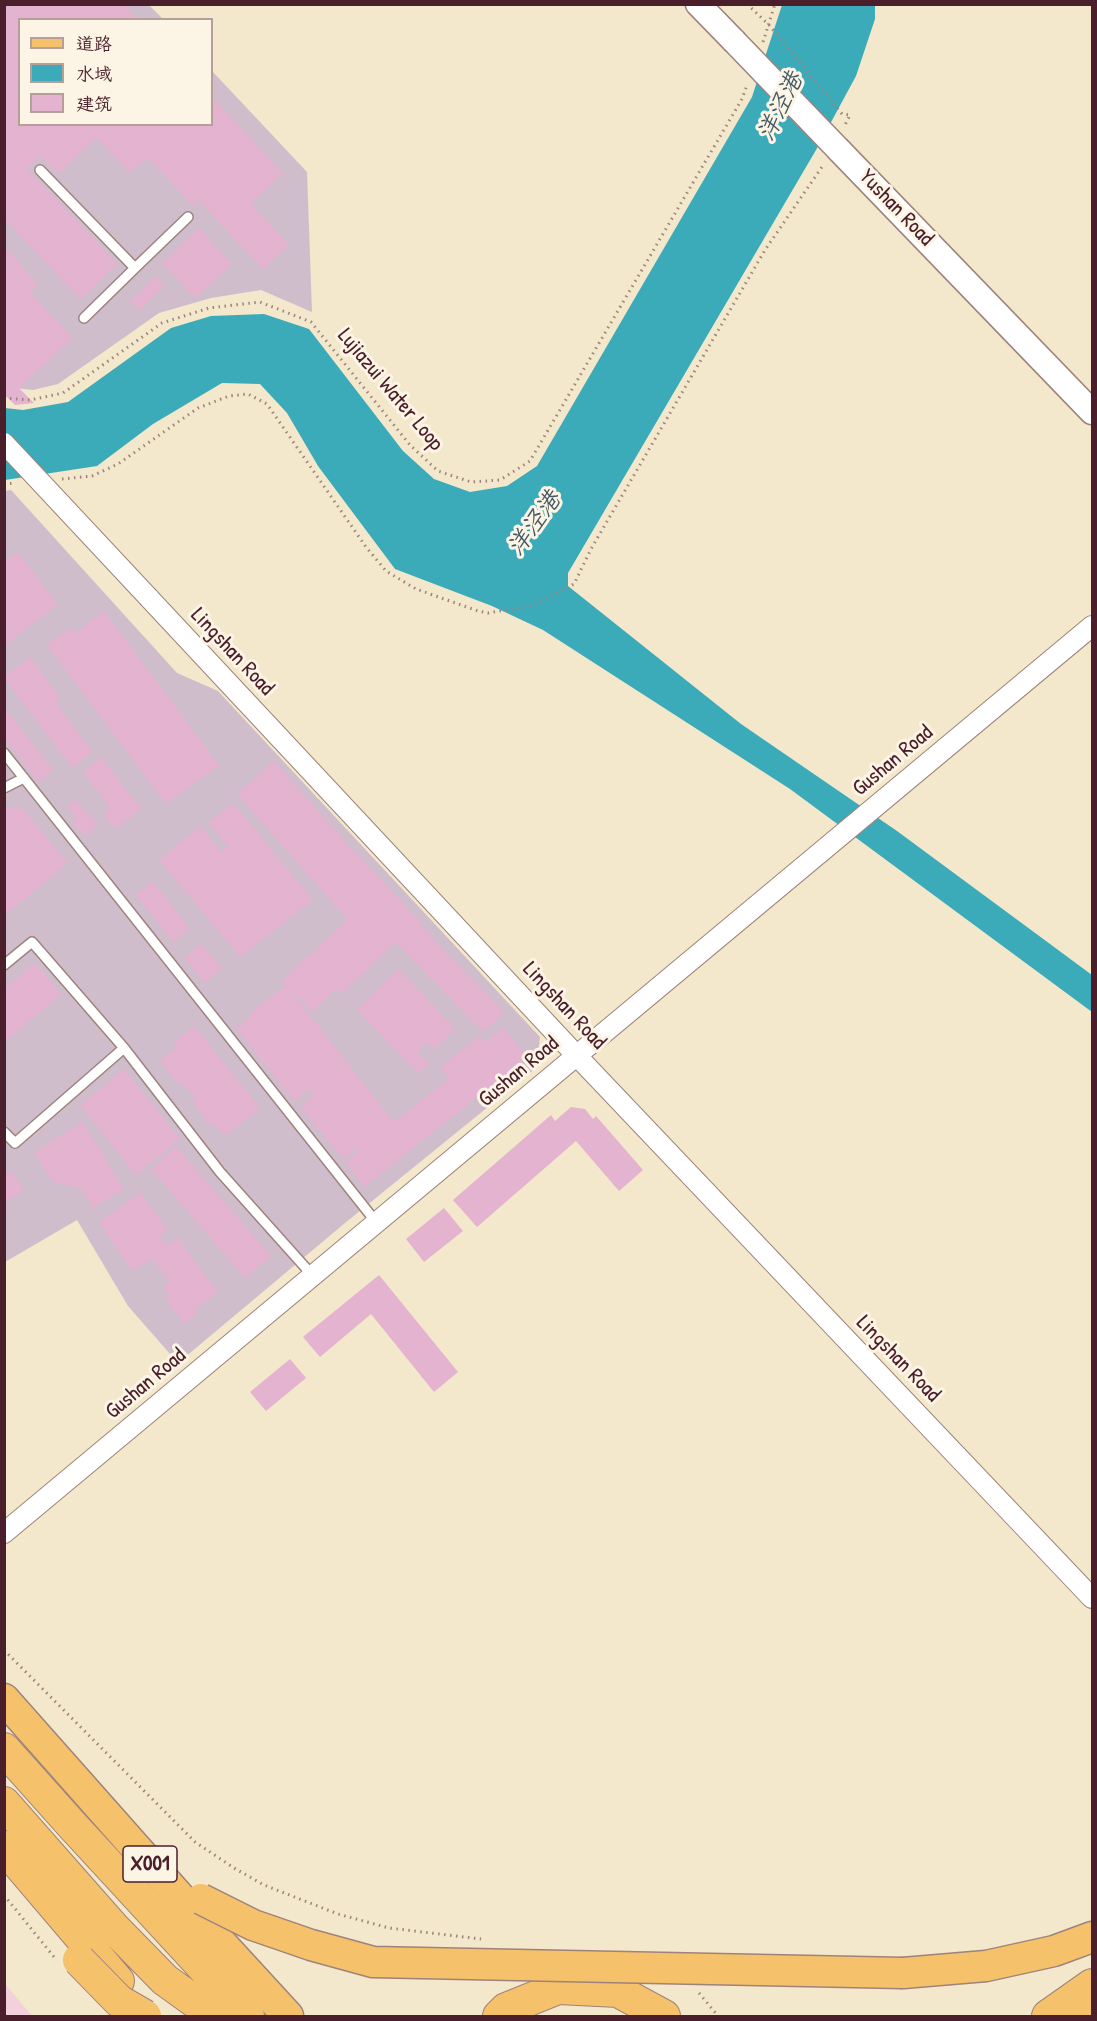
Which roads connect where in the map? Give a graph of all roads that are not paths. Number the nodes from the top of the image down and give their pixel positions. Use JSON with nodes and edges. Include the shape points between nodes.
{"nodes":[{"id":1,"x":698,"y":4,"type":"edge"},
{"id":2,"x":40,"y":170,"type":"dead end"},
{"id":3,"x":188,"y":217,"type":"dead end"},
{"id":4,"x":135,"y":268,"type":"junction"},
{"id":5,"x":84,"y":318,"type":"dead end"},
{"id":6,"x":1092,"y":412,"type":"edge"},
{"id":7,"x":4,"y":443,"type":"edge"},
{"id":8,"x":1092,"y":626,"type":"edge"},
{"id":9,"x":4,"y":753,"type":"edge"},
{"id":10,"x":24,"y":778,"type":"junction"},
{"id":11,"x":4,"y":788,"type":"edge"},
{"id":12,"x":4,"y":965,"type":"edge"},
{"id":13,"x":124,"y":1048,"type":"junction"},
{"id":14,"x":576,"y":1055,"type":"junction"},
{"id":15,"x":4,"y":1132,"type":"edge"},
{"id":16,"x":376,"y":1222,"type":"junction"},
{"id":17,"x":313,"y":1276,"type":"junction"},
{"id":18,"x":4,"y":1533,"type":"edge"},
{"id":19,"x":1092,"y":1598,"type":"edge"},
{"id":20,"x":4,"y":1699,"type":"edge"},
{"id":21,"x":4,"y":1749,"type":"edge"},
{"id":22,"x":4,"y":1803,"type":"edge"},
{"id":23,"x":128,"y":1839,"type":"junction"},
{"id":24,"x":4,"y":1847,"type":"edge"},
{"id":25,"x":4,"y":1873,"type":"edge"},
{"id":26,"x":1092,"y":1937,"type":"edge"},
{"id":27,"x":1092,"y":1985,"type":"edge"},
{"id":28,"x":144,"y":2013,"type":"edge"},
{"id":29,"x":215,"y":2016,"type":"edge"},
{"id":30,"x":248,"y":2016,"type":"edge"},
{"id":31,"x":288,"y":2016,"type":"edge"},
{"id":32,"x":499,"y":2016,"type":"edge"},
{"id":33,"x":664,"y":2016,"type":"edge"},
{"id":34,"x":1048,"y":2016,"type":"edge"}],
"edges":[{"from":1,"to":6,"type":"street","name":"Yushan Road","bridge":true},
{"from":2,"to":4,"type":"lane"},
{"from":3,"to":4,"type":"lane"},
{"from":4,"to":5,"type":"lane"},
{"from":7,"to":14,"type":"street","name":"Lingshan Road","bridge":true},
{"from":8,"to":14,"type":"street","name":"Gushan Road"},
{"from":9,"to":10,"type":"lane"},
{"from":10,"to":11,"type":"lane"},
{"from":10,"to":16,"type":"lane"},
{"from":12,"to":13,"type":"lane","via":[[32,942]]},
{"from":13,"to":15,"type":"lane","via":[[15,1143]]},
{"from":13,"to":17,"type":"lane","via":[[220,1172]]},
{"from":14,"to":16,"type":"street","name":"Gushan Road"},
{"from":14,"to":19,"type":"street","name":"Lingshan Road"},
{"from":16,"to":17,"type":"street","name":"Gushan Road"},
{"from":17,"to":18,"type":"street","name":"Gushan Road"},
{"from":20,"to":23,"type":"main road","number":"X001"},
{"from":21,"to":30,"type":"highway","number":"X001"},
{"from":22,"to":29,"type":"highway","via":[[123,1938],[165,1980]]},
{"from":23,"to":26,"type":"main road","bridge":true,"via":[[201,1899],[253,1925],[373,1962],[903,1973],[986,1966],[1054,1951]]},
{"from":23,"to":31,"type":"main road","number":"X001"},
{"from":24,"to":28,"type":"highway"},
{"from":25,"to":28,"type":"highway","bridge":true,"via":[[119,2001]]},
{"from":27,"to":34,"type":"highway"},
{"from":32,"to":33,"type":"highway","via":[[506,2009],[558,1988],[618,1991]]}]}
